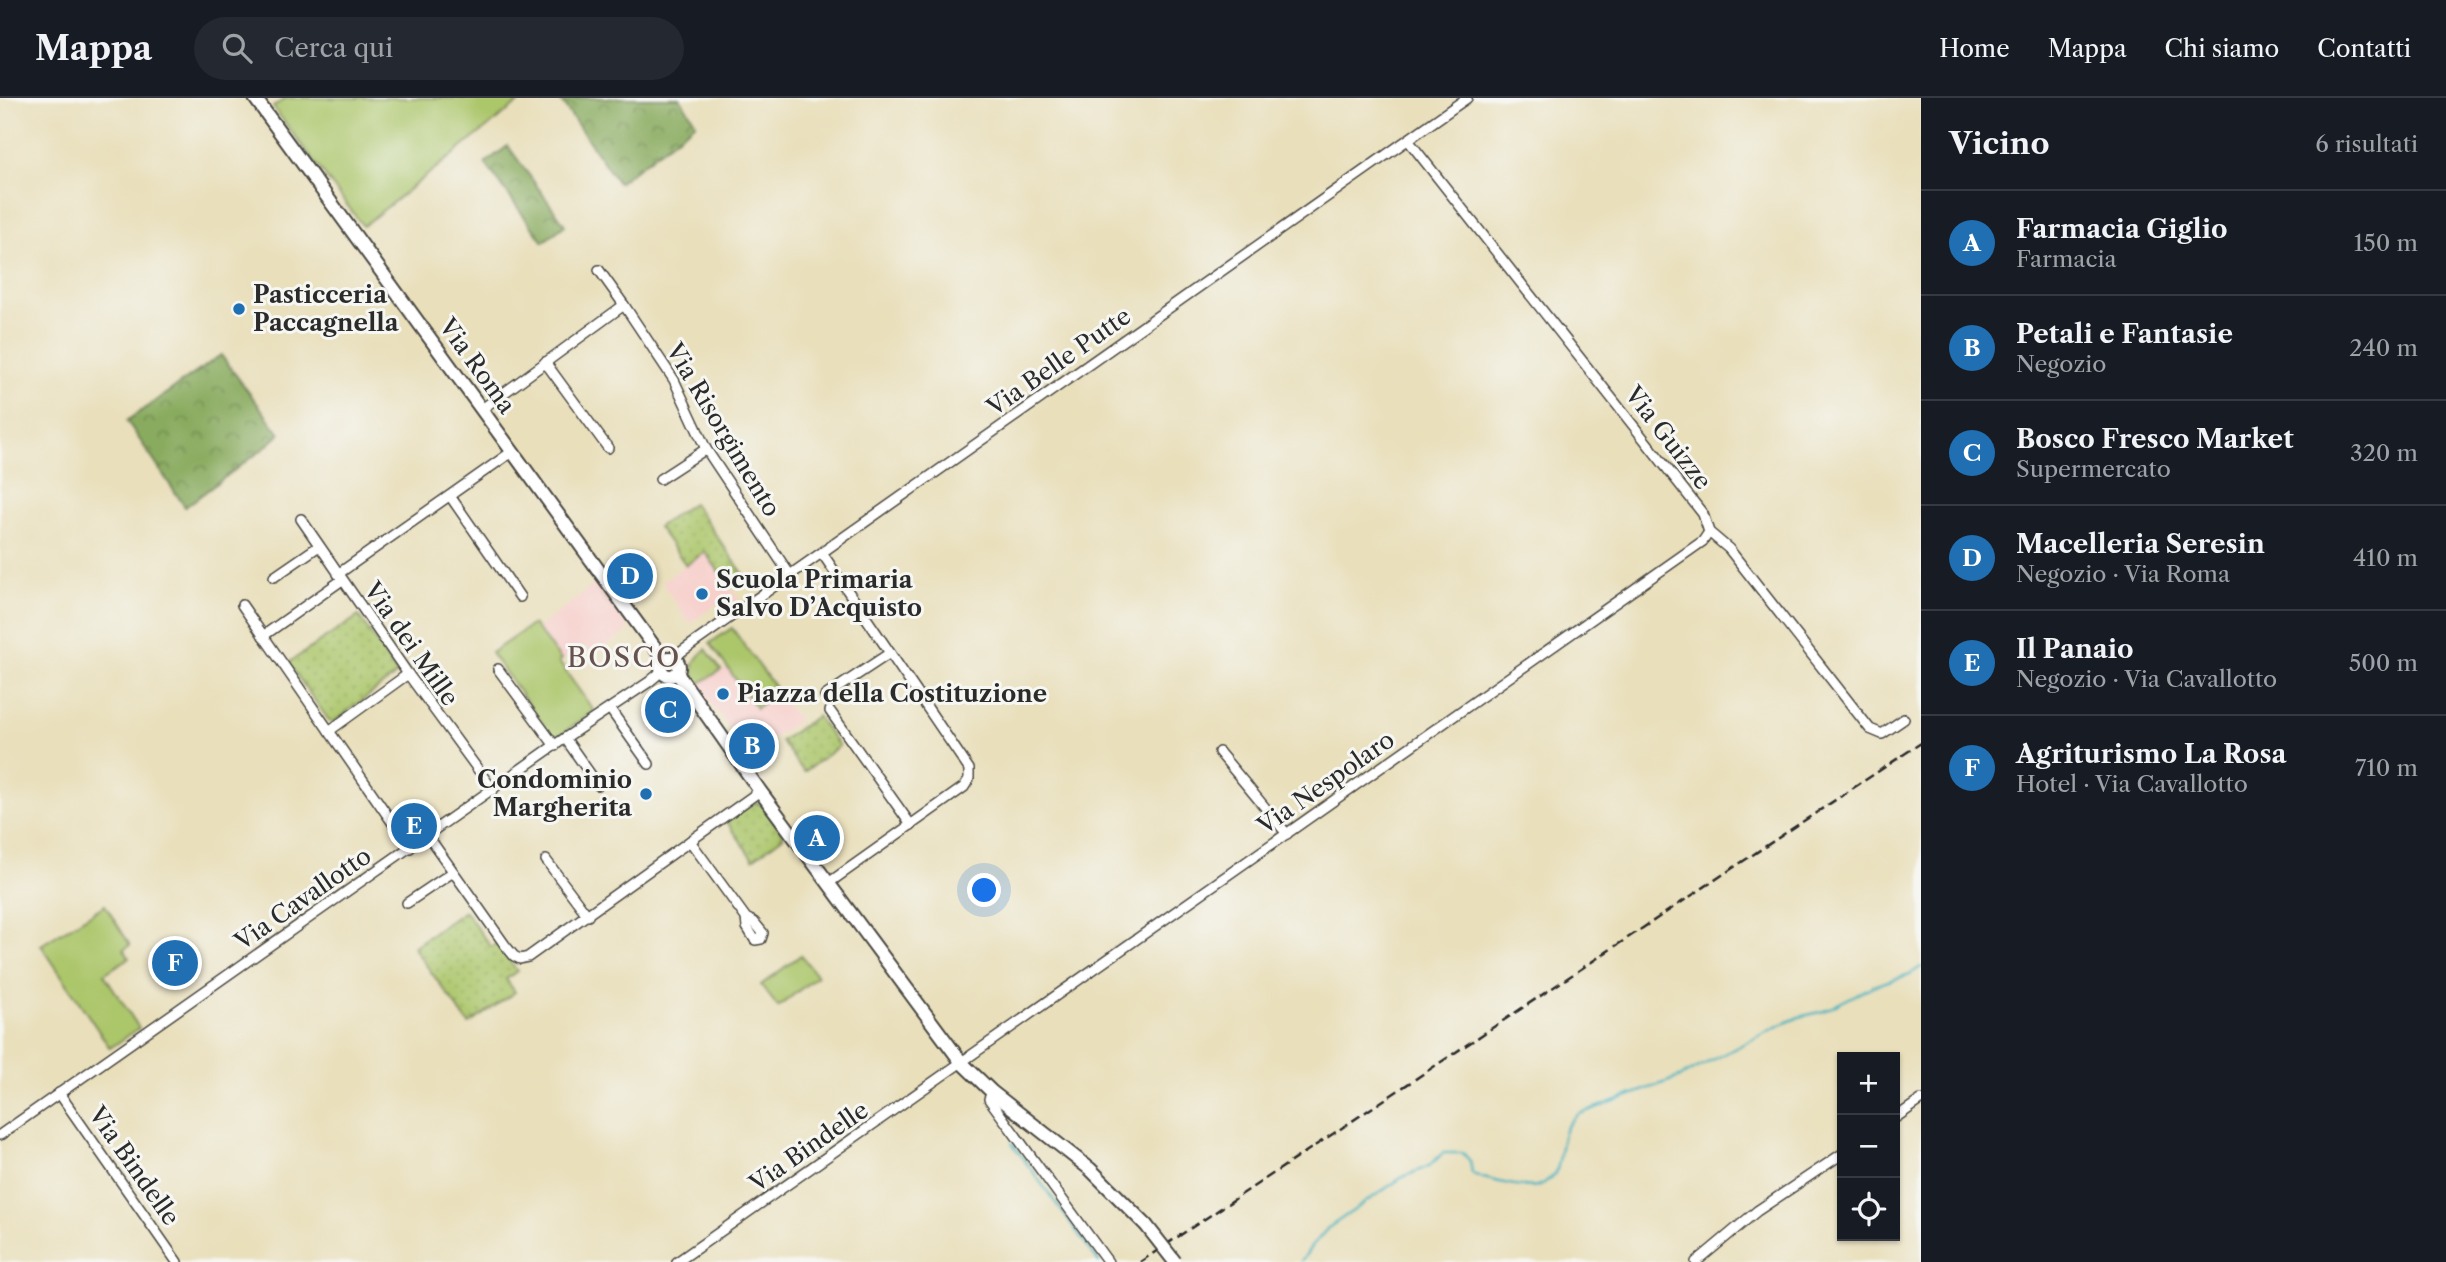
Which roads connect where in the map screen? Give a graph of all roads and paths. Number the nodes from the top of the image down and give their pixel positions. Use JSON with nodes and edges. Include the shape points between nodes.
{"nodes":[{"id":1,"x":255,"y":98,"type":"edge"},
{"id":2,"x":1467,"y":98,"type":"edge"},
{"id":3,"x":1408,"y":140,"type":"junction"},
{"id":4,"x":598,"y":270,"type":"dead end"},
{"id":5,"x":624,"y":305,"type":"junction"},
{"id":6,"x":545,"y":362,"type":"junction"},
{"id":7,"x":482,"y":408,"type":"junction"},
{"id":8,"x":608,"y":448,"type":"dead end"},
{"id":9,"x":706,"y":449,"type":"junction"},
{"id":10,"x":513,"y":452,"type":"junction"},
{"id":11,"x":660,"y":479,"type":"dead end"},
{"id":12,"x":450,"y":496,"type":"junction"},
{"id":13,"x":301,"y":519,"type":"dead end"},
{"id":14,"x":1709,"y":532,"type":"junction"},
{"id":15,"x":319,"y":546,"type":"junction"},
{"id":16,"x":822,"y":553,"type":"junction"},
{"id":17,"x":790,"y":575,"type":"junction"},
{"id":18,"x":340,"y":577,"type":"junction"},
{"id":19,"x":274,"y":578,"type":"dead end"},
{"id":20,"x":520,"y":597,"type":"dead end"},
{"id":21,"x":242,"y":605,"type":"dead end"},
{"id":22,"x":263,"y":636,"type":"junction"},
{"id":23,"x":890,"y":653,"type":"junction"},
{"id":24,"x":667,"y":663,"type":"junction"},
{"id":25,"x":498,"y":669,"type":"dead end"},
{"id":26,"x":408,"y":674,"type":"junction"},
{"id":27,"x":825,"y":696,"type":"dead end"},
{"id":28,"x":610,"y":709,"type":"junction"},
{"id":29,"x":830,"y":711,"type":"dead end"},
{"id":30,"x":1904,"y":719,"type":"dead end"},
{"id":31,"x":329,"y":731,"type":"junction"},
{"id":32,"x":565,"y":738,"type":"junction"},
{"id":33,"x":555,"y":746,"type":"junction"},
{"id":34,"x":1219,"y":752,"type":"dead end"},
{"id":35,"x":649,"y":764,"type":"dead end"},
{"id":36,"x":598,"y":785,"type":"dead end"},
{"id":37,"x":493,"y":790,"type":"junction"},
{"id":38,"x":760,"y":790,"type":"junction"},
{"id":39,"x":911,"y":825,"type":"junction"},
{"id":40,"x":1287,"y":834,"type":"junction"},
{"id":41,"x":428,"y":836,"type":"junction"},
{"id":42,"x":690,"y":841,"type":"junction"},
{"id":43,"x":411,"y":848,"type":"junction"},
{"id":44,"x":546,"y":860,"type":"dead end"},
{"id":45,"x":453,"y":872,"type":"junction"},
{"id":46,"x":830,"y":882,"type":"junction"},
{"id":47,"x":407,"y":903,"type":"dead end"},
{"id":48,"x":587,"y":916,"type":"junction"},
{"id":49,"x":746,"y":918,"type":"dead end"},
{"id":50,"x":962,"y":1063,"type":"junction"},
{"id":51,"x":992,"y":1092,"type":"junction"},
{"id":52,"x":59,"y":1093,"type":"junction"},
{"id":53,"x":1921,"y":1100,"type":"edge"},
{"id":54,"x":1899,"y":1115,"type":"edge"},
{"id":55,"x":0,"y":1135,"type":"edge"},
{"id":56,"x":1837,"y":1157,"type":"edge"},
{"id":57,"x":177,"y":1262,"type":"edge"},
{"id":58,"x":677,"y":1262,"type":"edge"},
{"id":59,"x":1108,"y":1262,"type":"edge"},
{"id":60,"x":1175,"y":1262,"type":"edge"},
{"id":61,"x":1696,"y":1262,"type":"edge"}],
"edges":[{"from":1,"to":7,"type":"street","name":"Via Roma"},
{"from":2,"to":3,"type":"street","name":"Via Belle Putte"},
{"from":3,"to":14,"type":"street","name":"Via Guizze","via":[[1703,514]]},
{"from":3,"to":16,"type":"street","name":"Via Belle Putte"},
{"from":4,"to":5,"type":"street","name":"Via Risorgimento"},
{"from":5,"to":6,"type":"street"},
{"from":5,"to":9,"type":"street","name":"Via Risorgimento","via":[[674,380]]},
{"from":6,"to":7,"type":"street"},
{"from":6,"to":8,"type":"street"},
{"from":7,"to":10,"type":"street","name":"Via Roma"},
{"from":9,"to":11,"type":"street"},
{"from":9,"to":17,"type":"street","name":"Via Risorgimento"},
{"from":10,"to":12,"type":"street"},
{"from":10,"to":24,"type":"street","name":"Via Roma"},
{"from":12,"to":18,"type":"street"},
{"from":12,"to":20,"type":"street"},
{"from":13,"to":15,"type":"street","name":"Via dei Mille"},
{"from":14,"to":30,"type":"street","name":"Via Guizze","via":[[1729,549],[1870,729],[1882,734]]},
{"from":14,"to":40,"type":"street","name":"Via Nespolaro","via":[[1703,541]]},
{"from":15,"to":18,"type":"street","name":"Via dei Mille"},
{"from":15,"to":19,"type":"street"},
{"from":16,"to":17,"type":"street","name":"Via Belle Putte"},
{"from":16,"to":23,"type":"street"},
{"from":17,"to":24,"type":"street","name":"Via Belle Putte"},
{"from":18,"to":22,"type":"street"},
{"from":18,"to":26,"type":"street","name":"Via dei Mille"},
{"from":21,"to":22,"type":"street"},
{"from":22,"to":31,"type":"street"},
{"from":23,"to":27,"type":"street"},
{"from":23,"to":39,"type":"street","via":[[969,769],[964,787]]},
{"from":24,"to":28,"type":"street","name":"Via Cavallotto"},
{"from":24,"to":38,"type":"street","via":[[668,676],[677,674]]},
{"from":25,"to":33,"type":"street"},
{"from":26,"to":31,"type":"street"},
{"from":26,"to":37,"type":"street","name":"Via dei Mille"},
{"from":28,"to":32,"type":"street","name":"Via Cavallotto"},
{"from":28,"to":35,"type":"street"},
{"from":29,"to":39,"type":"street"},
{"from":31,"to":43,"type":"street"},
{"from":32,"to":33,"type":"street","name":"Via Cavallotto"},
{"from":32,"to":36,"type":"street"},
{"from":33,"to":37,"type":"street","name":"Via Cavallotto"},
{"from":34,"to":40,"type":"street"},
{"from":37,"to":41,"type":"street","name":"Via Cavallotto"},
{"from":38,"to":42,"type":"street"},
{"from":38,"to":46,"type":"street"},
{"from":39,"to":46,"type":"street"},
{"from":40,"to":50,"type":"street","name":"Via Nespolaro"},
{"from":41,"to":43,"type":"street","name":"Via Cavallotto"},
{"from":41,"to":45,"type":"street"},
{"from":42,"to":48,"type":"street"},
{"from":42,"to":49,"type":"street"},
{"from":43,"to":52,"type":"street","name":"Via Cavallotto"},
{"from":44,"to":48,"type":"street"},
{"from":45,"to":47,"type":"street"},
{"from":45,"to":48,"type":"street","via":[[513,956],[520,959]]},
{"from":46,"to":50,"type":"street"},
{"from":50,"to":51,"type":"street"},
{"from":50,"to":58,"type":"street","name":"Via Bindelle"},
{"from":51,"to":59,"type":"street","via":[[989,1099]]},
{"from":51,"to":60,"type":"street","bridge":true,"via":[[1090,1169],[1146,1225]]},
{"from":52,"to":55,"type":"street","name":"Via Cavallotto"},
{"from":52,"to":57,"type":"street","name":"Via Bindelle"},
{"from":53,"to":54,"type":"street"},
{"from":56,"to":61,"type":"street","via":[[1757,1211]]}]}
